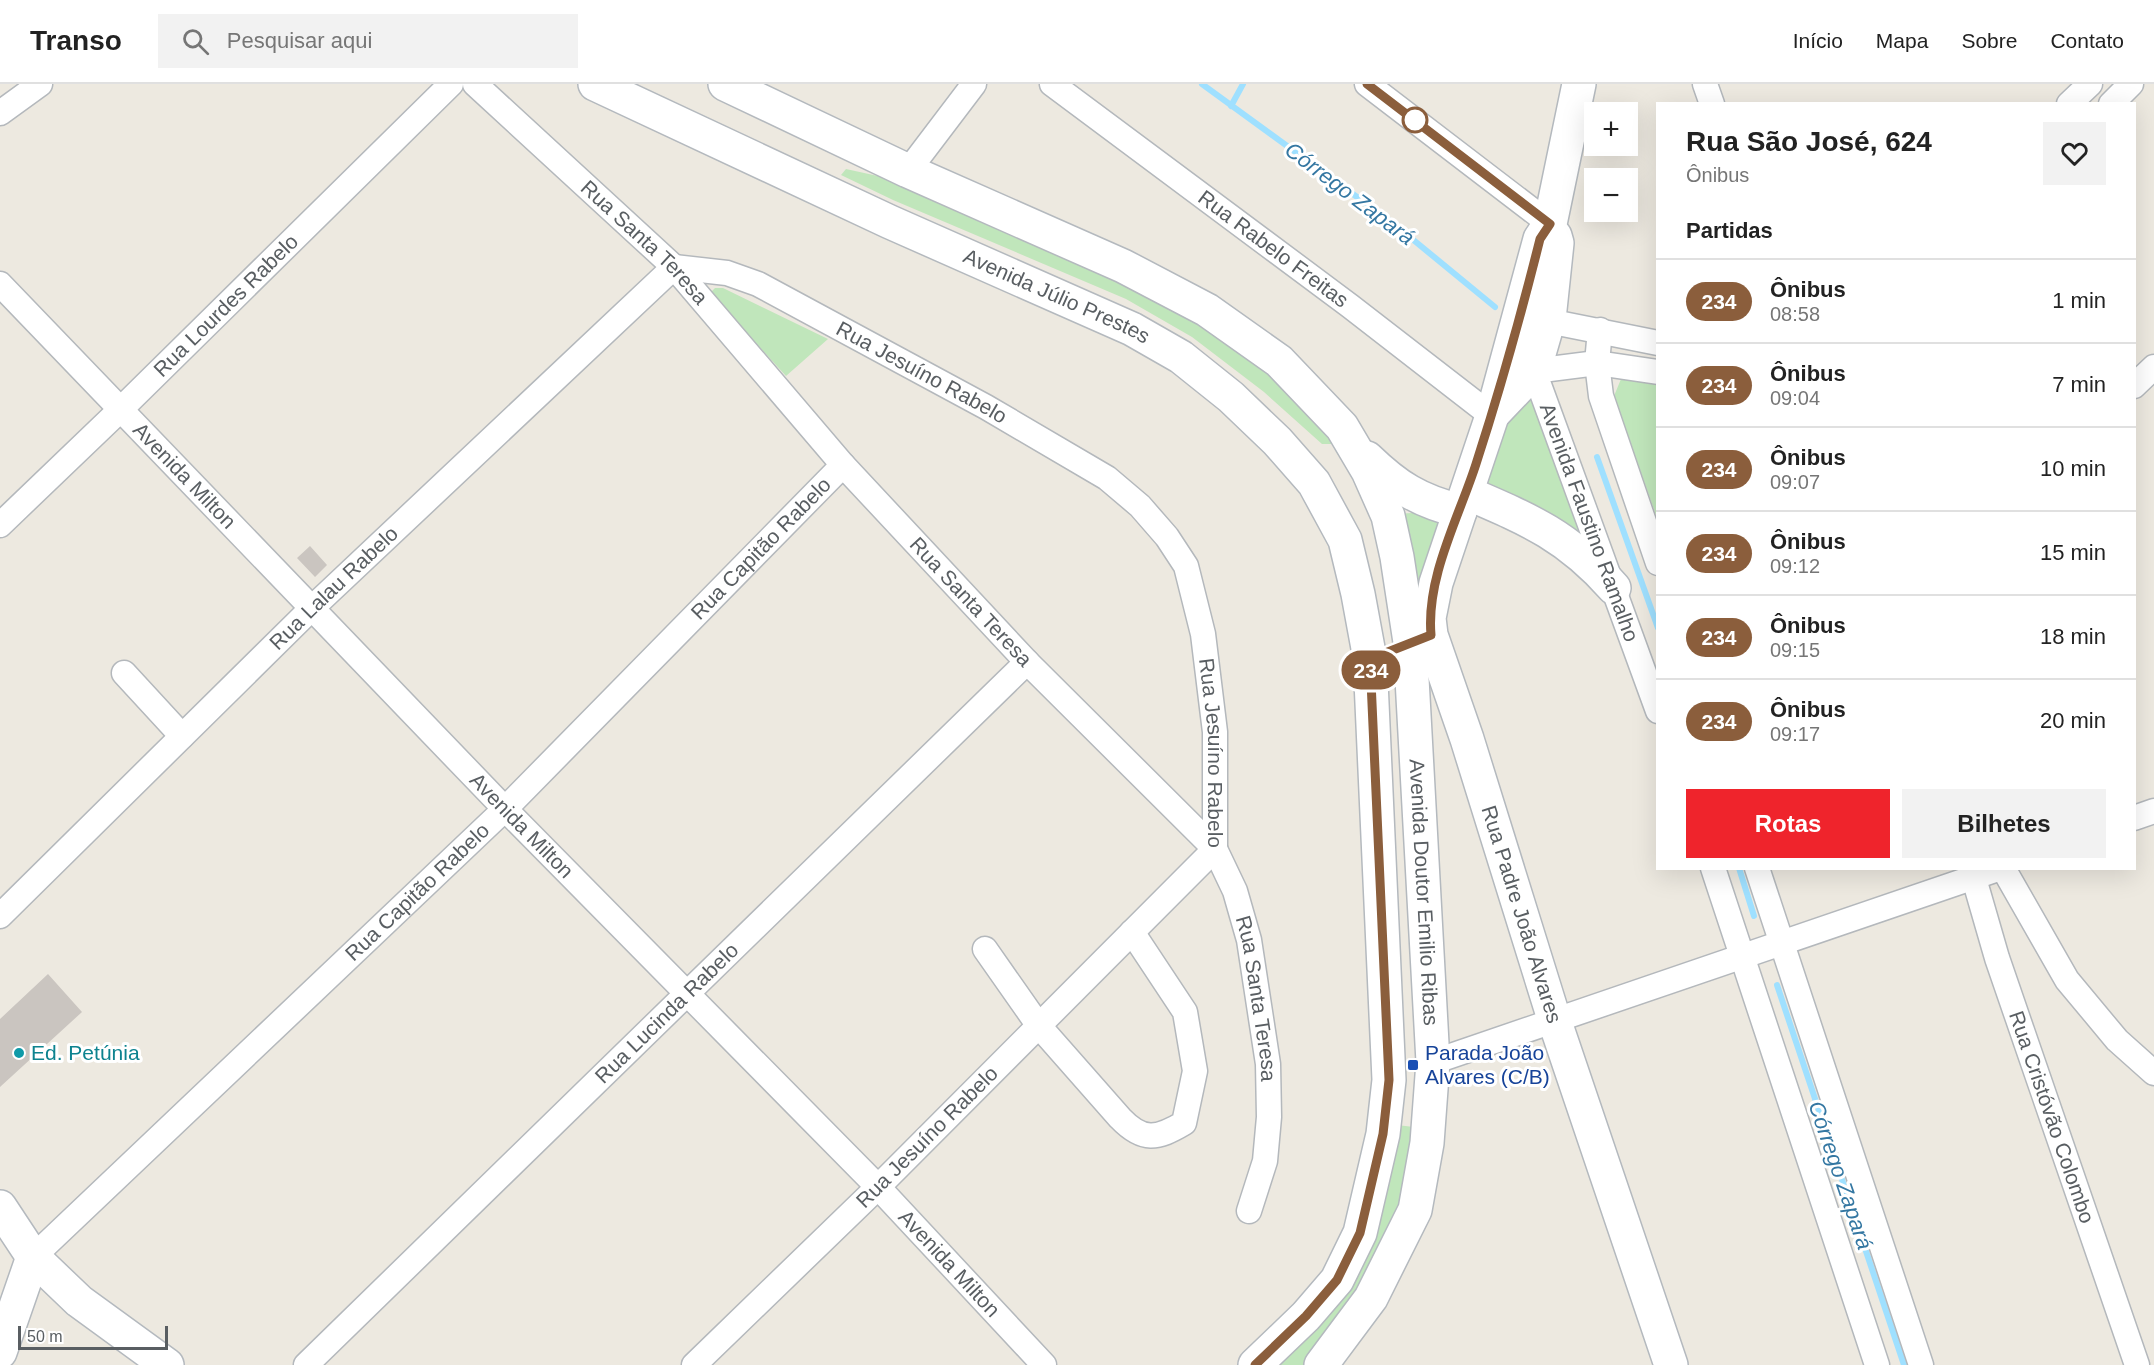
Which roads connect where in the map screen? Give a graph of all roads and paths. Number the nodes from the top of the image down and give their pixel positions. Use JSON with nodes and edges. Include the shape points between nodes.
{"nodes":[{"id":1,"x":40,"y":84,"type":"edge"},
{"id":2,"x":451,"y":84,"type":"edge"},
{"id":3,"x":475,"y":84,"type":"edge"},
{"id":4,"x":595,"y":84,"type":"edge"},
{"id":5,"x":725,"y":84,"type":"edge"},
{"id":6,"x":974,"y":84,"type":"edge"},
{"id":7,"x":1052,"y":84,"type":"edge"},
{"id":8,"x":1367,"y":84,"type":"edge"},
{"id":9,"x":1579,"y":84,"type":"edge"},
{"id":10,"x":1705,"y":84,"type":"edge"},
{"id":11,"x":2090,"y":84,"type":"edge"},
{"id":12,"x":2132,"y":84,"type":"edge"},
{"id":13,"x":1711,"y":102,"type":"edge"},
{"id":14,"x":2071,"y":102,"type":"edge"},
{"id":15,"x":2113,"y":102,"type":"edge"},
{"id":16,"x":0,"y":112,"type":"edge"},
{"id":17,"x":908,"y":171,"type":"junction"},
{"id":18,"x":1550,"y":224,"type":"junction"},
{"id":19,"x":674,"y":267,"type":"junction"},
{"id":20,"x":0,"y":284,"type":"edge"},
{"id":21,"x":1527,"y":326,"type":"junction"},
{"id":22,"x":1600,"y":330,"type":"junction"},
{"id":23,"x":1656,"y":343,"type":"edge"},
{"id":24,"x":1597,"y":363,"type":"junction"},
{"id":25,"x":2154,"y":367,"type":"edge"},
{"id":26,"x":1534,"y":371,"type":"junction"},
{"id":27,"x":1656,"y":372,"type":"edge"},
{"id":28,"x":2136,"y":384,"type":"edge"},
{"id":29,"x":120,"y":410,"type":"junction"},
{"id":30,"x":1492,"y":416,"type":"junction"},
{"id":31,"x":1356,"y":448,"type":"junction"},
{"id":32,"x":843,"y":465,"type":"junction"},
{"id":33,"x":1464,"y":502,"type":"junction"},
{"id":34,"x":0,"y":525,"type":"edge"},
{"id":35,"x":1656,"y":557,"type":"edge"},
{"id":36,"x":1614,"y":588,"type":"junction"},
{"id":37,"x":312,"y":608,"type":"junction"},
{"id":38,"x":1420,"y":639,"type":"junction"},
{"id":39,"x":1370,"y":659,"type":"junction"},
{"id":40,"x":1027,"y":662,"type":"junction"},
{"id":41,"x":124,"y":674,"type":"dead end"},
{"id":42,"x":1656,"y":705,"type":"edge"},
{"id":43,"x":182,"y":736,"type":"junction"},
{"id":44,"x":1467,"y":739,"type":"junction"},
{"id":45,"x":1416,"y":752,"type":"junction"},
{"id":46,"x":505,"y":809,"type":"junction"},
{"id":47,"x":2154,"y":811,"type":"edge"},
{"id":48,"x":2136,"y":817,"type":"edge"},
{"id":49,"x":1215,"y":849,"type":"junction"},
{"id":50,"x":1714,"y":870,"type":"edge"},
{"id":51,"x":1758,"y":870,"type":"edge"},
{"id":52,"x":1992,"y":870,"type":"edge"},
{"id":53,"x":2003,"y":870,"type":"edge"},
{"id":54,"x":1973,"y":874,"type":"edge"},
{"id":55,"x":0,"y":916,"type":"edge"},
{"id":56,"x":1132,"y":932,"type":"junction"},
{"id":57,"x":1781,"y":943,"type":"junction"},
{"id":58,"x":985,"y":949,"type":"dead end"},
{"id":59,"x":1744,"y":958,"type":"junction"},
{"id":60,"x":687,"y":993,"type":"junction"},
{"id":61,"x":1555,"y":1022,"type":"junction"},
{"id":62,"x":1039,"y":1026,"type":"junction"},
{"id":63,"x":1433,"y":1062,"type":"junction"},
{"id":64,"x":2154,"y":1072,"type":"edge"},
{"id":65,"x":878,"y":1187,"type":"junction"},
{"id":66,"x":0,"y":1207,"type":"edge"},
{"id":67,"x":1249,"y":1211,"type":"dead end"},
{"id":68,"x":33,"y":1257,"type":"junction"},
{"id":69,"x":0,"y":1352,"type":"edge"},
{"id":70,"x":1323,"y":1364,"type":"edge"},
{"id":71,"x":167,"y":1365,"type":"edge"},
{"id":72,"x":306,"y":1365,"type":"edge"},
{"id":73,"x":694,"y":1365,"type":"edge"},
{"id":74,"x":1044,"y":1365,"type":"edge"},
{"id":75,"x":1255,"y":1365,"type":"edge"},
{"id":76,"x":1671,"y":1365,"type":"edge"},
{"id":77,"x":1877,"y":1365,"type":"edge"},
{"id":78,"x":1921,"y":1365,"type":"edge"},
{"id":79,"x":2138,"y":1365,"type":"edge"}],
"edges":[{"from":1,"to":16,"type":"street"},
{"from":2,"to":29,"type":"street","name":"Rua Lourdes Rabelo"},
{"from":3,"to":19,"type":"street","name":"Rua Santa Teresa"},
{"from":4,"to":39,"type":"main road","name":"Avenida Júlio Prestes","via":[[890,222],[1132,329],[1181,357],[1239,404],[1314,483],[1345,540]]},
{"from":5,"to":17,"type":"main road"},
{"from":6,"to":17,"type":"street"},
{"from":7,"to":30,"type":"street","name":"Rua Rabelo Freitas"},
{"from":8,"to":18,"type":"street"},
{"from":9,"to":18,"type":"main road","name":"Avenida Doutor Emilio Ribas"},
{"from":10,"to":13,"type":"street"},
{"from":11,"to":14,"type":"street"},
{"from":12,"to":15,"type":"street"},
{"from":17,"to":31,"type":"main road","via":[[1123,266],[1207,310],[1280,361],[1342,427]]},
{"from":18,"to":21,"type":"main road","name":"Avenida Doutor Emilio Ribas","via":[[1540,239]]},
{"from":19,"to":32,"type":"street","name":"Rua Santa Teresa"},
{"from":19,"to":37,"type":"street","name":"Rua Lalau Rabelo"},
{"from":19,"to":49,"type":"street","name":"Rua Jesuíno Rabelo","via":[[727,273],[758,284],[986,406],[1107,478],[1140,506],[1186,566],[1203,634],[1215,732]]},
{"from":20,"to":29,"type":"street","name":"Avenida Milton"},
{"from":21,"to":22,"type":"street"},
{"from":21,"to":26,"type":"main road","name":"Avenida Doutor Emilio Ribas"},
{"from":21,"to":30,"type":"main road","name":"Avenida Doutor Emilio Ribas"},
{"from":22,"to":23,"type":"street"},
{"from":22,"to":24,"type":"street"},
{"from":24,"to":26,"type":"street"},
{"from":24,"to":27,"type":"street"},
{"from":24,"to":35,"type":"street","via":[[1601,396]]},
{"from":25,"to":28,"type":"street"},
{"from":26,"to":30,"type":"main road","name":"Avenida Doutor Emilio Ribas"},
{"from":26,"to":36,"type":"street","name":"Avenida Faustino Ramalho"},
{"from":29,"to":34,"type":"street","name":"Rua Lourdes Rabelo"},
{"from":29,"to":37,"type":"street","name":"Avenida Milton"},
{"from":30,"to":33,"type":"main road","name":"Avenida Doutor Emilio Ribas"},
{"from":31,"to":33,"type":"main road","via":[[1388,478],[1420,499]]},
{"from":31,"to":38,"type":"main road","via":[[1388,516]]},
{"from":32,"to":40,"type":"street","name":"Rua Santa Teresa"},
{"from":32,"to":46,"type":"street","name":"Rua Capitão Rabelo"},
{"from":33,"to":36,"type":"main road","via":[[1527,519],[1556,535],[1592,563]]},
{"from":33,"to":38,"type":"main road","name":"Avenida Doutor Emilio Ribas","via":[[1436,583],[1430,618]]},
{"from":36,"to":42,"type":"street","name":"Avenida Faustino Ramalho"},
{"from":37,"to":43,"type":"street","name":"Rua Lalau Rabelo"},
{"from":37,"to":46,"type":"street","name":"Avenida Milton"},
{"from":38,"to":39,"type":"main road"},
{"from":38,"to":44,"type":"main road","name":"Rua Padre João Alvares"},
{"from":38,"to":45,"type":"main road","name":"Avenida Doutor Emilio Ribas"},
{"from":39,"to":75,"type":"main road","name":"Avenida Júlio Prestes","via":[[1389,1080],[1383,1134],[1360,1233],[1337,1280]]},
{"from":40,"to":49,"type":"street","name":"Rua Santa Teresa"},
{"from":40,"to":60,"type":"street","name":"Rua Lucinda Rabelo"},
{"from":41,"to":43,"type":"street"},
{"from":43,"to":55,"type":"street","name":"Rua Lalau Rabelo"},
{"from":44,"to":45,"type":"main road","via":[[1440,742]]},
{"from":44,"to":61,"type":"main road","name":"Rua Padre João Alvares"},
{"from":45,"to":63,"type":"main road","name":"Avenida Doutor Emilio Ribas"},
{"from":46,"to":60,"type":"street","name":"Avenida Milton"},
{"from":46,"to":68,"type":"street","name":"Rua Capitão Rabelo"},
{"from":47,"to":48,"type":"street"},
{"from":49,"to":56,"type":"street","name":"Rua Jesuíno Rabelo"},
{"from":49,"to":67,"type":"street","name":"Rua Santa Teresa","via":[[1235,891],[1249,940],[1268,1064],[1265,1161]]},
{"from":50,"to":59,"type":"street"},
{"from":51,"to":57,"type":"street"},
{"from":52,"to":54,"type":"street"},
{"from":53,"to":64,"type":"street","via":[[2067,980],[2117,1040]]},
{"from":54,"to":57,"type":"street"},
{"from":54,"to":79,"type":"street","name":"Rua Cristóvão Colombo","via":[[1998,958]]},
{"from":56,"to":62,"type":"street","name":"Rua Jesuíno Rabelo"},
{"from":56,"to":62,"type":"street","via":[[1185,1012],[1194,1071],[1184,1123],[1161,1136],[1134,1132]]},
{"from":57,"to":59,"type":"street"},
{"from":57,"to":78,"type":"street"},
{"from":58,"to":62,"type":"street"},
{"from":59,"to":61,"type":"street"},
{"from":59,"to":77,"type":"street"},
{"from":60,"to":65,"type":"street","name":"Avenida Milton"},
{"from":60,"to":72,"type":"street","name":"Rua Lucinda Rabelo"},
{"from":61,"to":63,"type":"street"},
{"from":61,"to":76,"type":"main road","name":"Rua Padre João Alvares"},
{"from":62,"to":65,"type":"street","name":"Rua Jesuíno Rabelo"},
{"from":63,"to":70,"type":"main road","name":"Avenida Doutor Emilio Ribas","via":[[1427,1143],[1415,1210],[1371,1298]]},
{"from":65,"to":73,"type":"street","name":"Rua Jesuíno Rabelo"},
{"from":65,"to":74,"type":"street","name":"Avenida Milton"},
{"from":66,"to":68,"type":"main road"},
{"from":68,"to":69,"type":"main road"},
{"from":68,"to":71,"type":"main road","via":[[79,1301]]}]}
